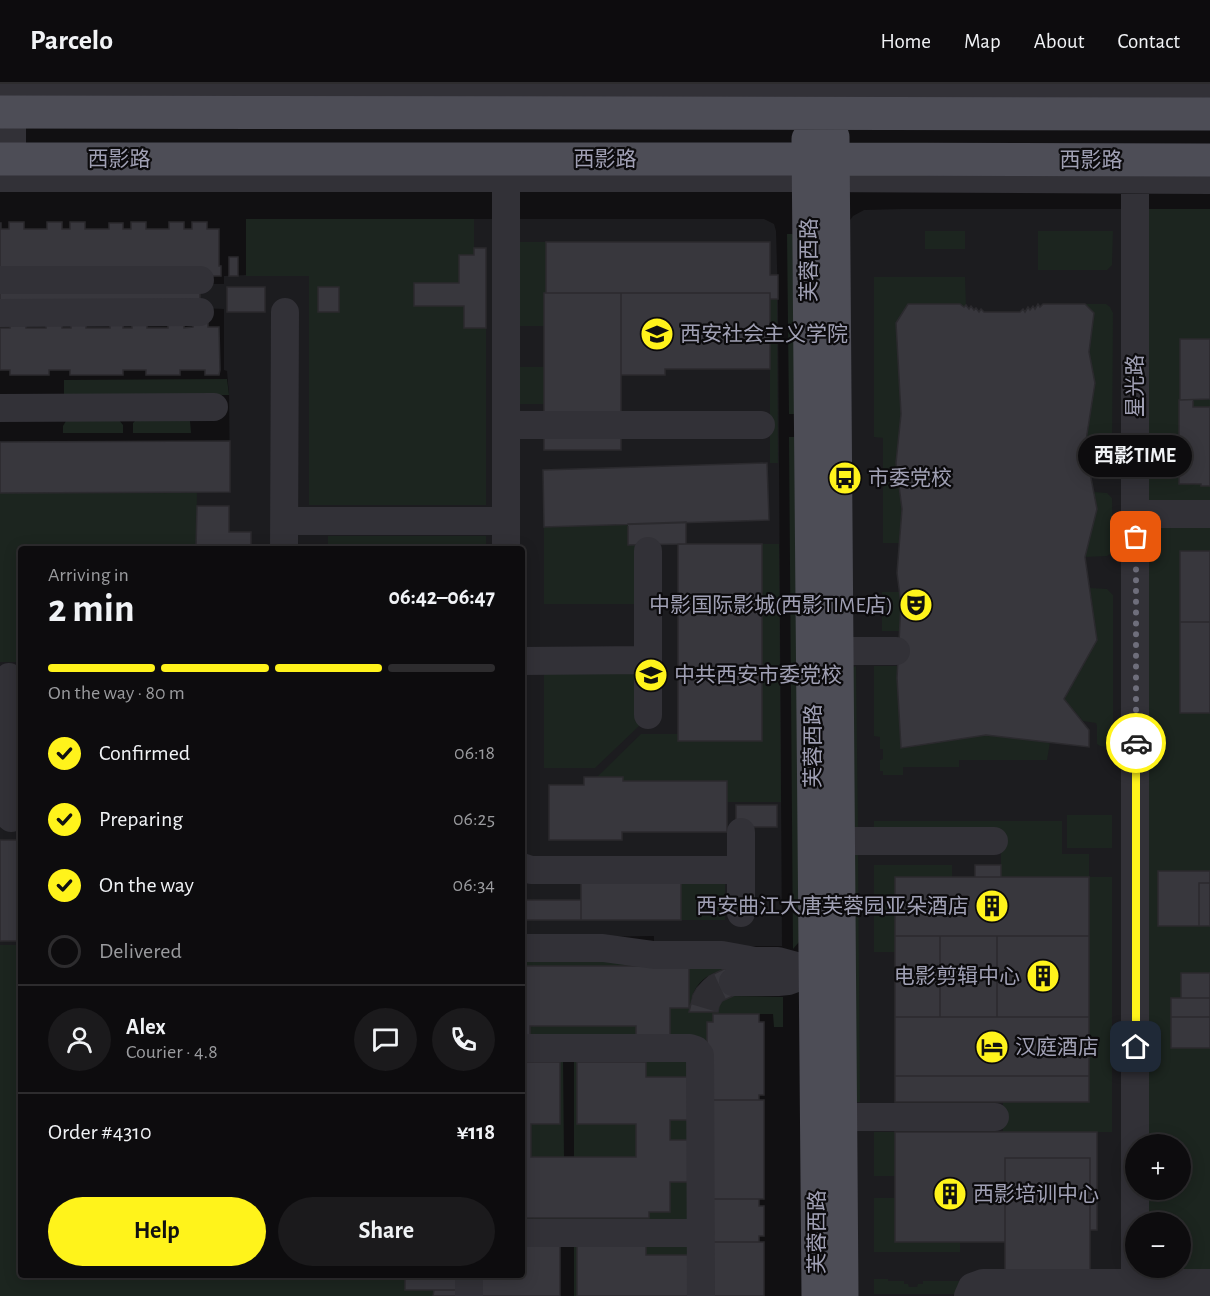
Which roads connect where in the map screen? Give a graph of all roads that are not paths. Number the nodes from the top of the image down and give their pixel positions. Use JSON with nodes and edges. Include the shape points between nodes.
{"nodes":[{"id":1,"x":1210,"y":89,"type":"edge"},
{"id":2,"x":498,"y":95,"type":"edge"},
{"id":3,"x":7,"y":97,"type":"edge"},
{"id":4,"x":820,"y":100,"type":"junction"},
{"id":5,"x":1210,"y":114,"type":"edge"},
{"id":6,"x":1210,"y":160,"type":"edge"},
{"id":7,"x":4,"y":165,"type":"edge"},
{"id":8,"x":506,"y":169,"type":"junction"},
{"id":9,"x":821,"y":169,"type":"junction"},
{"id":10,"x":1136,"y":170,"type":"junction"},
{"id":11,"x":1210,"y":180,"type":"edge"},
{"id":12,"x":0,"y":280,"type":"edge"},
{"id":13,"x":200,"y":280,"type":"dead end"},
{"id":14,"x":200,"y":312,"type":"dead end"},
{"id":15,"x":285,"y":312,"type":"dead end"},
{"id":16,"x":0,"y":313,"type":"edge"},
{"id":17,"x":214,"y":407,"type":"dead end"},
{"id":18,"x":0,"y":408,"type":"edge"},
{"id":19,"x":506,"y":425,"type":"junction"},
{"id":20,"x":761,"y":425,"type":"dead end"},
{"id":21,"x":1136,"y":514,"type":"junction"},
{"id":22,"x":1210,"y":514,"type":"edge"},
{"id":23,"x":285,"y":521,"type":"junction"},
{"id":24,"x":506,"y":521,"type":"junction"},
{"id":25,"x":284,"y":546,"type":"edge"},
{"id":26,"x":506,"y":546,"type":"edge"},
{"id":27,"x":648,"y":551,"type":"dead end"},
{"id":28,"x":837,"y":651,"type":"junction"},
{"id":29,"x":896,"y":651,"type":"dead end"},
{"id":30,"x":648,"y":660,"type":"junction"},
{"id":31,"x":525,"y":661,"type":"edge"},
{"id":32,"x":10,"y":677,"type":"edge"},
{"id":33,"x":648,"y":715,"type":"dead end"},
{"id":34,"x":11,"y":818,"type":"edge"},
{"id":35,"x":741,"y":832,"type":"dead end"},
{"id":36,"x":839,"y":841,"type":"junction"},
{"id":37,"x":994,"y":841,"type":"dead end"},
{"id":38,"x":525,"y":868,"type":"edge"},
{"id":39,"x":741,"y":870,"type":"junction"},
{"id":40,"x":741,"y":913,"type":"dead end"},
{"id":41,"x":525,"y":948,"type":"edge"},
{"id":42,"x":821,"y":972,"type":"junction"},
{"id":43,"x":733,"y":982,"type":"tunnel mouth"},
{"id":44,"x":525,"y":1048,"type":"edge"},
{"id":45,"x":841,"y":1117,"type":"junction"},
{"id":46,"x":995,"y":1117,"type":"dead end"},
{"id":47,"x":525,"y":1233,"type":"edge"},
{"id":48,"x":701,"y":1233,"type":"junction"},
{"id":49,"x":469,"y":1278,"type":"edge"},
{"id":50,"x":1210,"y":1283,"type":"edge"},
{"id":51,"x":1136,"y":1289,"type":"edge"},
{"id":52,"x":469,"y":1296,"type":"edge"},
{"id":53,"x":701,"y":1296,"type":"edge"},
{"id":54,"x":818,"y":1296,"type":"edge"},
{"id":55,"x":843,"y":1296,"type":"edge"},
{"id":56,"x":968,"y":1296,"type":"edge"}],
"edges":[{"from":1,"to":4,"type":"street"},
{"from":2,"to":3,"type":"main road"},
{"from":2,"to":4,"type":"main road"},
{"from":3,"to":7,"type":"street"},
{"from":4,"to":5,"type":"main road"},
{"from":4,"to":9,"type":"main road","name":"芙蓉西路"},
{"from":6,"to":10,"type":"main road","name":"西影路"},
{"from":7,"to":8,"type":"main road","name":"西影路"},
{"from":8,"to":9,"type":"main road","name":"西影路"},
{"from":8,"to":19,"type":"street"},
{"from":9,"to":10,"type":"main road","name":"西影路"},
{"from":9,"to":28,"type":"main road","name":"芙蓉西路"},
{"from":9,"to":42,"type":"main road","name":"芙蓉西路"},
{"from":10,"to":11,"type":"street"},
{"from":10,"to":21,"type":"street","name":"星光路"},
{"from":12,"to":13,"type":"street"},
{"from":14,"to":16,"type":"street"},
{"from":15,"to":23,"type":"street"},
{"from":17,"to":18,"type":"street"},
{"from":19,"to":20,"type":"street"},
{"from":19,"to":24,"type":"street"},
{"from":21,"to":22,"type":"street"},
{"from":21,"to":51,"type":"street","name":"星光路"},
{"from":23,"to":24,"type":"street"},
{"from":23,"to":25,"type":"street"},
{"from":24,"to":26,"type":"street"},
{"from":27,"to":30,"type":"street"},
{"from":28,"to":29,"type":"street"},
{"from":28,"to":36,"type":"main road","name":"芙蓉西路"},
{"from":30,"to":31,"type":"street"},
{"from":30,"to":33,"type":"street"},
{"from":32,"to":34,"type":"street"},
{"from":35,"to":39,"type":"street"},
{"from":36,"to":37,"type":"street"},
{"from":36,"to":42,"type":"main road","name":"芙蓉西路"},
{"from":38,"to":39,"type":"street"},
{"from":39,"to":40,"type":"street"},
{"from":41,"to":42,"type":"street","via":[[722,955],[778,961]]},
{"from":42,"to":43,"type":"street","via":[[778,982]]},
{"from":42,"to":45,"type":"main road","name":"芙蓉西路"},
{"from":42,"to":54,"type":"main road","name":"芙蓉西路"},
{"from":44,"to":48,"type":"street","via":[[696,1050],[701,1059]]},
{"from":45,"to":46,"type":"street"},
{"from":45,"to":55,"type":"main road","name":"芙蓉西路"},
{"from":47,"to":48,"type":"street"},
{"from":48,"to":53,"type":"street"},
{"from":49,"to":52,"type":"street"},
{"from":50,"to":51,"type":"street"},
{"from":51,"to":56,"type":"street","via":[[982,1283],[972,1287]]}]}
